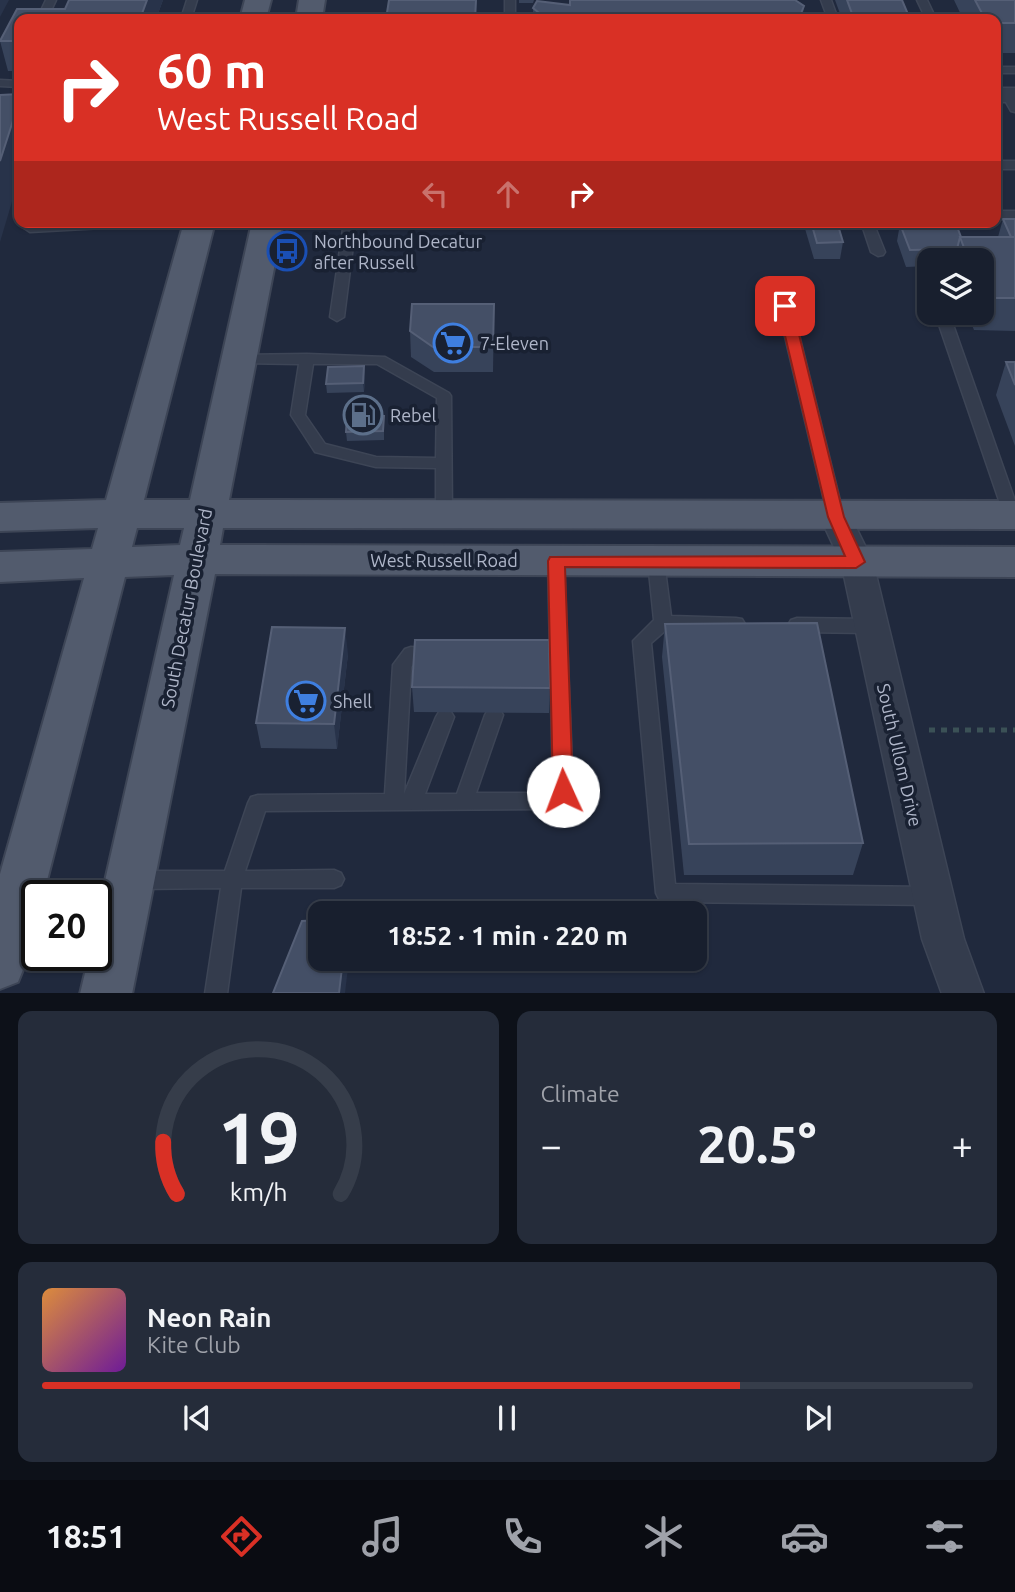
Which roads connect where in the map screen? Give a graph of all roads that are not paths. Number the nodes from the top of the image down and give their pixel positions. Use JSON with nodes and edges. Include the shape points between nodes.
{"nodes":[{"id":1,"x":274,"y":3,"type":"edge"},
{"id":2,"x":260,"y":14,"type":"edge"},
{"id":3,"x":198,"y":228,"type":"edge"},
{"id":4,"x":267,"y":228,"type":"edge"},
{"id":5,"x":349,"y":228,"type":"edge"},
{"id":6,"x":869,"y":228,"type":"edge"},
{"id":7,"x":878,"y":252,"type":"dead end"},
{"id":8,"x":779,"y":282,"type":"dead end"},
{"id":9,"x":337,"y":317,"type":"dead end"},
{"id":10,"x":947,"y":325,"type":"edge"},
{"id":11,"x":307,"y":358,"type":"junction"},
{"id":12,"x":239,"y":359,"type":"junction"},
{"id":13,"x":444,"y":463,"type":"junction"},
{"id":14,"x":205,"y":514,"type":"junction"},
{"id":15,"x":121,"y":515,"type":"junction"},
{"id":16,"x":444,"y":515,"type":"junction"},
{"id":17,"x":1013,"y":515,"type":"edge"},
{"id":18,"x":0,"y":517,"type":"edge"},
{"id":19,"x":836,"y":517,"type":"junction"},
{"id":20,"x":198,"y":559,"type":"junction"},
{"id":21,"x":108,"y":561,"type":"junction"},
{"id":22,"x":556,"y":561,"type":"junction"},
{"id":23,"x":656,"y":562,"type":"junction"},
{"id":24,"x":856,"y":562,"type":"junction"},
{"id":25,"x":1015,"y":562,"type":"edge"},
{"id":26,"x":0,"y":567,"type":"edge"},
{"id":27,"x":663,"y":622,"type":"junction"},
{"id":28,"x":871,"y":626,"type":"junction"},
{"id":29,"x":537,"y":653,"type":"edge"},
{"id":30,"x":559,"y":653,"type":"junction"},
{"id":31,"x":457,"y":654,"type":"edge"},
{"id":32,"x":494,"y":715,"type":"dead end"},
{"id":33,"x":445,"y":717,"type":"dead end"},
{"id":34,"x":464,"y":802,"type":"junction"},
{"id":35,"x":403,"y":803,"type":"junction"},
{"id":36,"x":334,"y":878,"type":"dead end"},
{"id":37,"x":232,"y":879,"type":"junction"},
{"id":38,"x":130,"y":880,"type":"junction"},
{"id":39,"x":933,"y":896,"type":"junction"},
{"id":40,"x":1,"y":956,"type":"edge"},
{"id":41,"x":106,"y":993,"type":"edge"},
{"id":42,"x":216,"y":993,"type":"edge"},
{"id":43,"x":963,"y":993,"type":"edge"}],
"edges":[{"from":1,"to":2,"type":"main road"},
{"from":3,"to":15,"type":"main road"},
{"from":4,"to":12,"type":"main road","name":"South Decatur Boulevard"},
{"from":5,"to":9,"type":"lane"},
{"from":6,"to":7,"type":"lane"},
{"from":8,"to":19,"type":"lane"},
{"from":10,"to":17,"type":"lane"},
{"from":11,"to":12,"type":"lane"},
{"from":11,"to":13,"type":"lane","via":[[380,360],[444,396]]},
{"from":11,"to":13,"type":"lane","via":[[298,415],[320,448],[376,462]]},
{"from":12,"to":14,"type":"main road","name":"South Decatur Boulevard"},
{"from":13,"to":16,"type":"lane"},
{"from":14,"to":15,"type":"main road"},
{"from":14,"to":16,"type":"main road"},
{"from":14,"to":20,"type":"main road","name":"South Decatur Boulevard"},
{"from":15,"to":18,"type":"main road"},
{"from":15,"to":21,"type":"main road"},
{"from":16,"to":19,"type":"main road"},
{"from":17,"to":19,"type":"main road"},
{"from":19,"to":24,"type":"street","name":"South Ullom Drive"},
{"from":20,"to":21,"type":"main road","name":"West Russell Road"},
{"from":20,"to":22,"type":"main road","name":"West Russell Road"},
{"from":20,"to":38,"type":"main road","name":"South Decatur Boulevard"},
{"from":21,"to":26,"type":"main road","name":"West Russell Road"},
{"from":21,"to":40,"type":"main road"},
{"from":22,"to":23,"type":"main road","name":"West Russell Road"},
{"from":22,"to":30,"type":"lane"},
{"from":23,"to":24,"type":"main road","name":"West Russell Road"},
{"from":23,"to":27,"type":"lane"},
{"from":24,"to":25,"type":"main road","name":"West Russell Road"},
{"from":24,"to":28,"type":"street","name":"South Ullom Drive"},
{"from":27,"to":28,"type":"lane"},
{"from":27,"to":39,"type":"lane","via":[[642,641],[666,893]]},
{"from":28,"to":39,"type":"street","name":"South Ullom Drive"},
{"from":29,"to":30,"type":"lane"},
{"from":30,"to":34,"type":"lane","via":[[563,791],[551,801]]},
{"from":31,"to":35,"type":"lane","via":[[411,654],[402,665]]},
{"from":32,"to":34,"type":"lane"},
{"from":33,"to":35,"type":"lane"},
{"from":34,"to":35,"type":"lane"},
{"from":35,"to":37,"type":"lane","via":[[258,803]]},
{"from":36,"to":37,"type":"lane"},
{"from":37,"to":38,"type":"lane"},
{"from":37,"to":42,"type":"lane"},
{"from":38,"to":41,"type":"main road","name":"South Decatur Boulevard"},
{"from":39,"to":43,"type":"street","name":"South Ullom Drive"}]}
